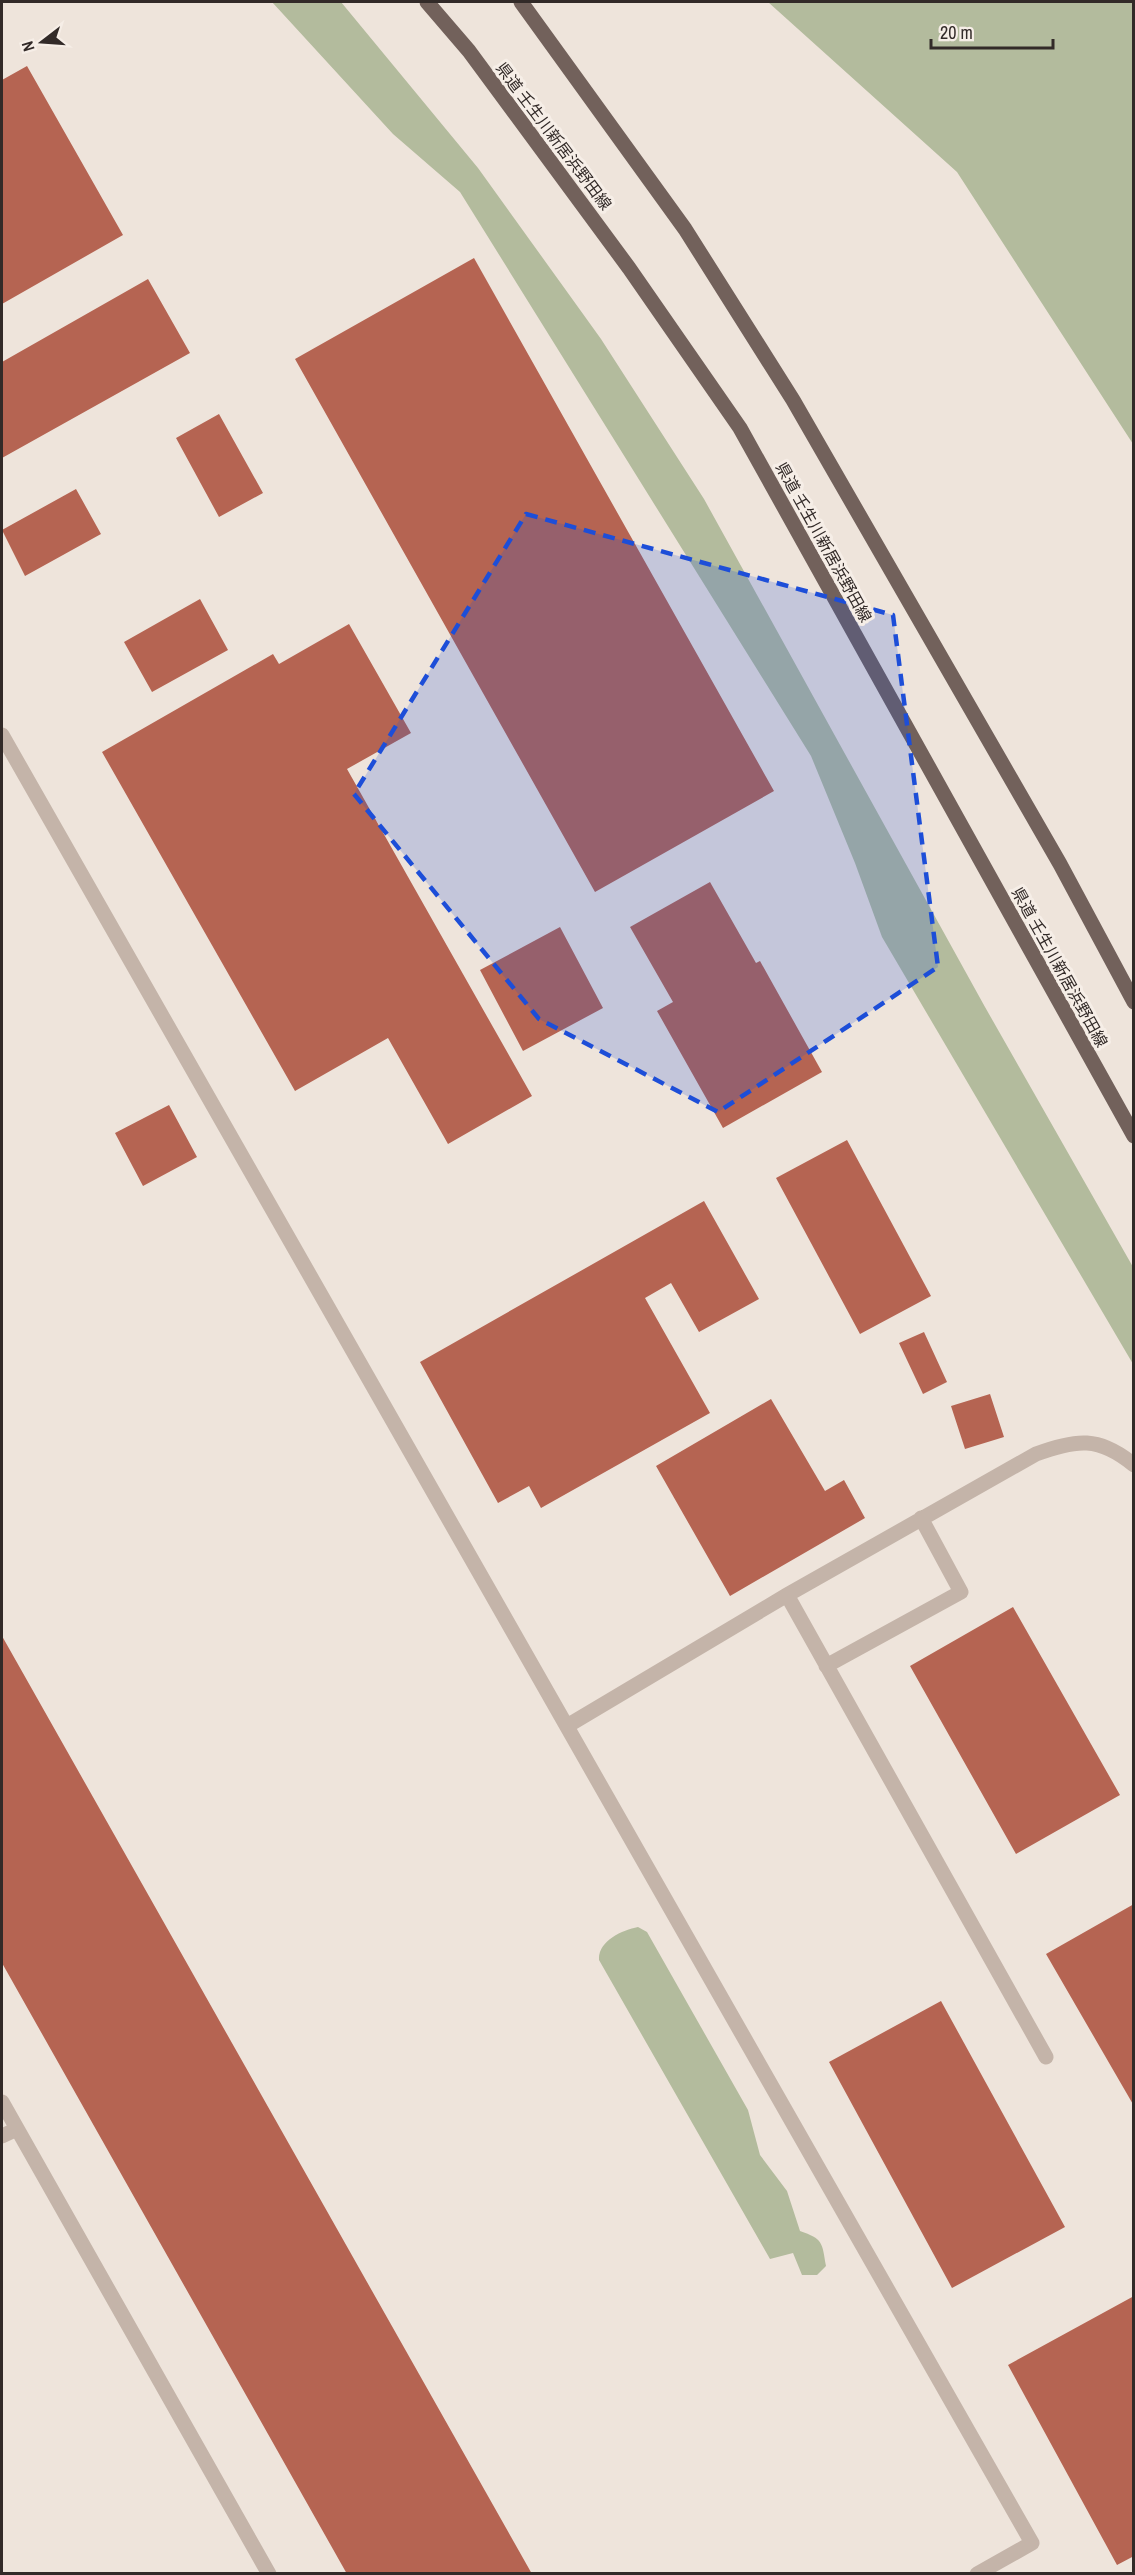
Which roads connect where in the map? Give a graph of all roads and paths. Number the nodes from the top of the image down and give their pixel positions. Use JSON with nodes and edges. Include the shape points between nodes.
{"nodes":[{"id":1,"x":427,"y":2,"type":"edge"},
{"id":2,"x":521,"y":2,"type":"edge"},
{"id":3,"x":2,"y":735,"type":"edge"},
{"id":4,"x":1134,"y":1002,"type":"edge"},
{"id":5,"x":1134,"y":1136,"type":"edge"},
{"id":6,"x":1134,"y":1465,"type":"edge"},
{"id":7,"x":921,"y":1518,"type":"junction"},
{"id":8,"x":787,"y":1595,"type":"junction"},
{"id":9,"x":826,"y":1666,"type":"junction"},
{"id":10,"x":567,"y":1726,"type":"junction"},
{"id":11,"x":1046,"y":2057,"type":"dead end"},
{"id":12,"x":2,"y":2102,"type":"edge"},
{"id":13,"x":17,"y":2129,"type":"junction"},
{"id":14,"x":2,"y":2136,"type":"edge"},
{"id":15,"x":269,"y":2574,"type":"edge"},
{"id":16,"x":977,"y":2574,"type":"edge"}],
"edges":[{"from":1,"to":5,"type":"main road","name":"県道 壬生川新居浜野田線","via":[[469,51],[629,268],[740,428]]},
{"from":2,"to":4,"type":"main road","via":[[685,229],[793,400],[1060,864]]},
{"from":3,"to":10,"type":"lane"},
{"from":6,"to":7,"type":"lane","via":[[1090,1441],[1067,1442],[1036,1454]]},
{"from":7,"to":8,"type":"lane"},
{"from":7,"to":9,"type":"lane","via":[[961,1592]]},
{"from":8,"to":9,"type":"lane"},
{"from":8,"to":10,"type":"lane"},
{"from":9,"to":11,"type":"lane"},
{"from":10,"to":16,"type":"lane","via":[[1032,2543]]},
{"from":12,"to":13,"type":"lane"},
{"from":13,"to":14,"type":"lane"},
{"from":13,"to":15,"type":"lane"}]}
